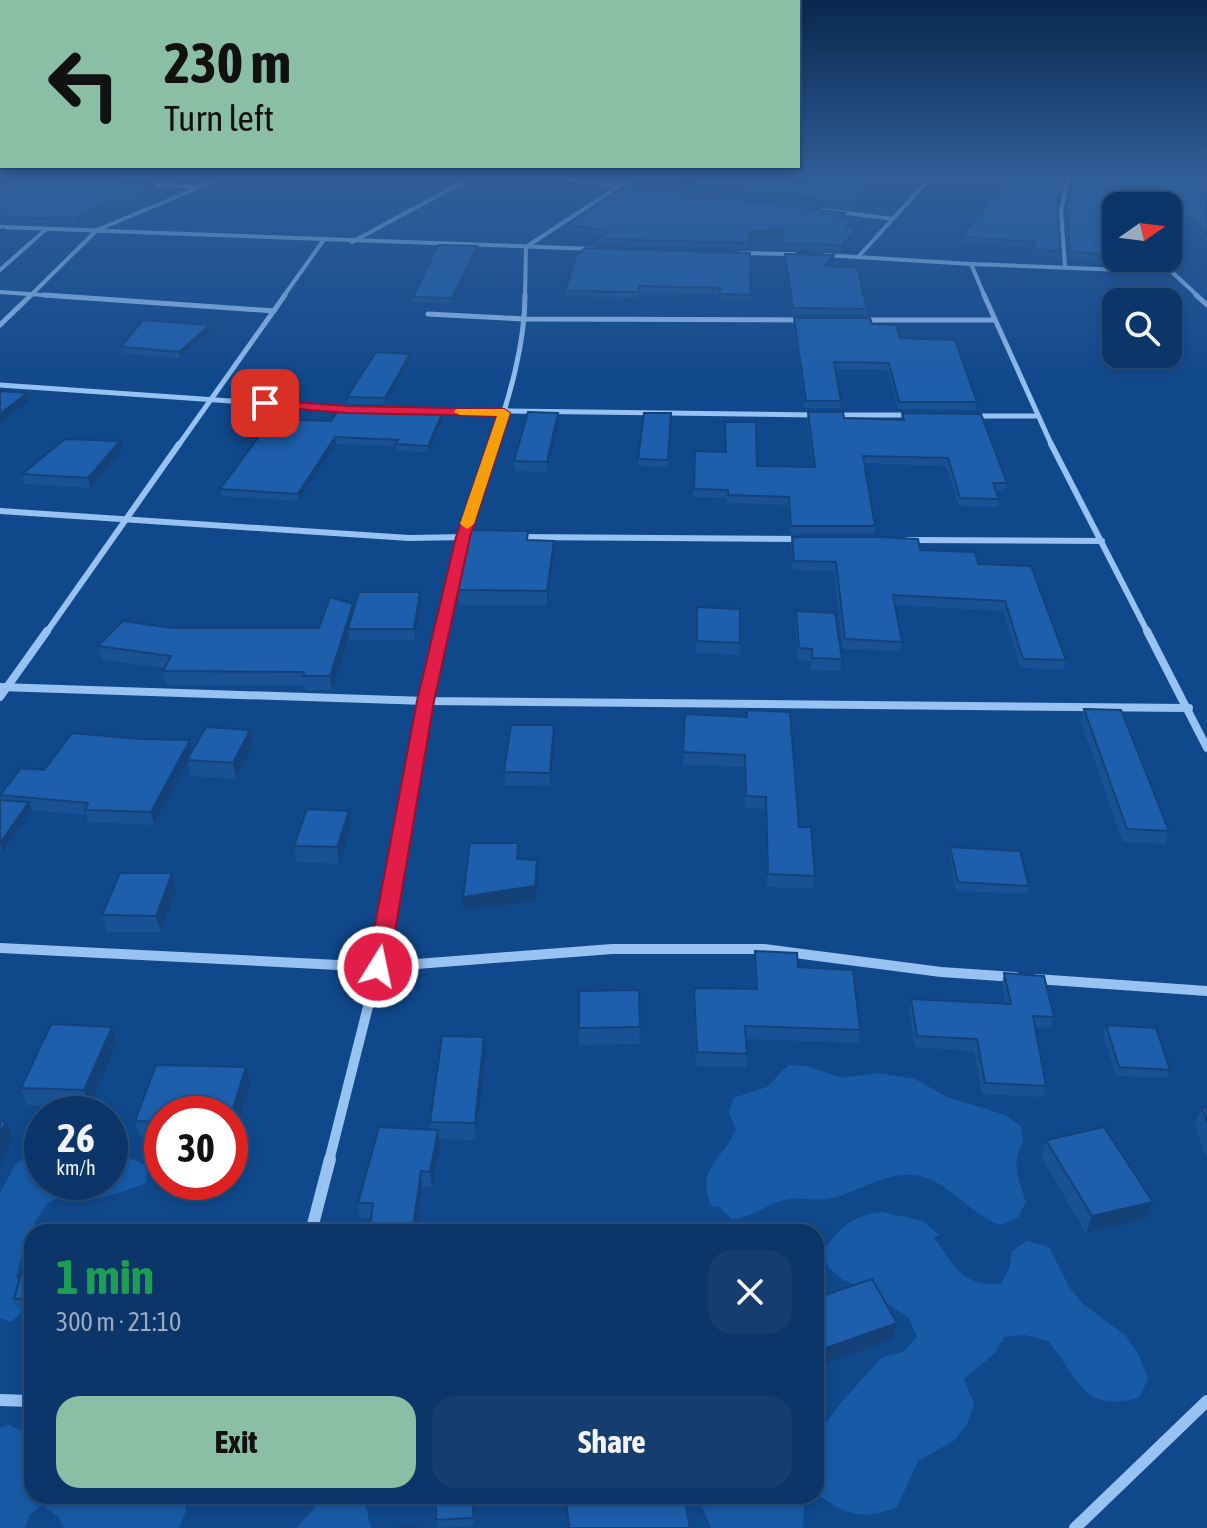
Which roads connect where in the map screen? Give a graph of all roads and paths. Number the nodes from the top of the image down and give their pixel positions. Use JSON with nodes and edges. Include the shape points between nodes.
{"nodes":[{"id":1,"x":24,"y":248,"type":"edge"},
{"id":2,"x":78,"y":248,"type":"edge"},
{"id":3,"x":318,"y":248,"type":"edge"},
{"id":4,"x":526,"y":248,"type":"edge"},
{"id":5,"x":573,"y":248,"type":"edge"},
{"id":6,"x":866,"y":248,"type":"edge"},
{"id":7,"x":1064,"y":248,"type":"edge"},
{"id":8,"x":598,"y":249,"type":"edge"},
{"id":9,"x":736,"y":253,"type":"edge"},
{"id":10,"x":798,"y":254,"type":"edge"},
{"id":11,"x":813,"y":255,"type":"edge"},
{"id":12,"x":859,"y":256,"type":"junction"},
{"id":13,"x":971,"y":264,"type":"junction"},
{"id":14,"x":1065,"y":267,"type":"junction"},
{"id":15,"x":0,"y":270,"type":"edge"},
{"id":16,"x":0,"y":292,"type":"edge"},
{"id":17,"x":31,"y":295,"type":"junction"},
{"id":18,"x":1207,"y":305,"type":"edge"},
{"id":19,"x":274,"y":311,"type":"junction"},
{"id":20,"x":428,"y":314,"type":"dead end"},
{"id":21,"x":525,"y":319,"type":"junction"},
{"id":22,"x":806,"y":320,"type":"edge"},
{"id":23,"x":853,"y":320,"type":"edge"},
{"id":24,"x":993,"y":320,"type":"junction"},
{"id":25,"x":0,"y":325,"type":"edge"},
{"id":26,"x":0,"y":385,"type":"edge"},
{"id":27,"x":211,"y":400,"type":"junction"},
{"id":28,"x":504,"y":413,"type":"junction"},
{"id":29,"x":927,"y":415,"type":"edge"},
{"id":30,"x":959,"y":416,"type":"edge"},
{"id":31,"x":1037,"y":416,"type":"junction"},
{"id":32,"x":0,"y":511,"type":"edge"},
{"id":33,"x":125,"y":520,"type":"junction"},
{"id":34,"x":463,"y":537,"type":"junction"},
{"id":35,"x":479,"y":537,"type":"edge"},
{"id":36,"x":511,"y":537,"type":"edge"},
{"id":37,"x":815,"y":539,"type":"edge"},
{"id":38,"x":895,"y":540,"type":"edge"},
{"id":39,"x":1102,"y":541,"type":"junction"},
{"id":40,"x":3,"y":687,"type":"edge"},
{"id":41,"x":0,"y":697,"type":"edge"},
{"id":42,"x":426,"y":701,"type":"junction"},
{"id":43,"x":1189,"y":708,"type":"junction"},
{"id":44,"x":1207,"y":748,"type":"edge"},
{"id":45,"x":0,"y":948,"type":"edge"},
{"id":46,"x":378,"y":967,"type":"junction"},
{"id":47,"x":1207,"y":991,"type":"edge"},
{"id":48,"x":313,"y":1224,"type":"edge"},
{"id":49,"x":0,"y":1400,"type":"edge"},
{"id":50,"x":24,"y":1401,"type":"edge"},
{"id":51,"x":1207,"y":1401,"type":"edge"},
{"id":52,"x":1075,"y":1528,"type":"edge"}],
"edges":[{"from":1,"to":15,"type":"street"},
{"from":2,"to":17,"type":"street"},
{"from":3,"to":19,"type":"street"},
{"from":4,"to":21,"type":"street"},
{"from":5,"to":8,"type":"street"},
{"from":6,"to":12,"type":"street"},
{"from":7,"to":14,"type":"street"},
{"from":9,"to":10,"type":"street"},
{"from":11,"to":12,"type":"street"},
{"from":12,"to":13,"type":"street"},
{"from":13,"to":14,"type":"street"},
{"from":13,"to":24,"type":"street"},
{"from":14,"to":18,"type":"street","via":[[1172,272]]},
{"from":16,"to":17,"type":"street"},
{"from":17,"to":19,"type":"street"},
{"from":17,"to":25,"type":"street"},
{"from":19,"to":27,"type":"street"},
{"from":20,"to":21,"type":"street"},
{"from":21,"to":22,"type":"street"},
{"from":21,"to":28,"type":"street"},
{"from":23,"to":24,"type":"street"},
{"from":24,"to":31,"type":"street"},
{"from":26,"to":27,"type":"street"},
{"from":27,"to":28,"type":"street"},
{"from":27,"to":33,"type":"street"},
{"from":28,"to":29,"type":"street"},
{"from":28,"to":34,"type":"street"},
{"from":30,"to":31,"type":"street"},
{"from":31,"to":39,"type":"street"},
{"from":32,"to":33,"type":"street"},
{"from":33,"to":34,"type":"street"},
{"from":33,"to":40,"type":"street"},
{"from":34,"to":35,"type":"street"},
{"from":34,"to":42,"type":"street"},
{"from":36,"to":37,"type":"street"},
{"from":38,"to":39,"type":"street"},
{"from":39,"to":43,"type":"street"},
{"from":40,"to":41,"type":"street"},
{"from":40,"to":42,"type":"street"},
{"from":42,"to":43,"type":"street"},
{"from":42,"to":46,"type":"street"},
{"from":43,"to":44,"type":"street"},
{"from":45,"to":46,"type":"street"},
{"from":46,"to":47,"type":"street","via":[[612,949],[764,949],[941,972]]},
{"from":46,"to":48,"type":"street"},
{"from":49,"to":50,"type":"street"},
{"from":51,"to":52,"type":"street"}]}
